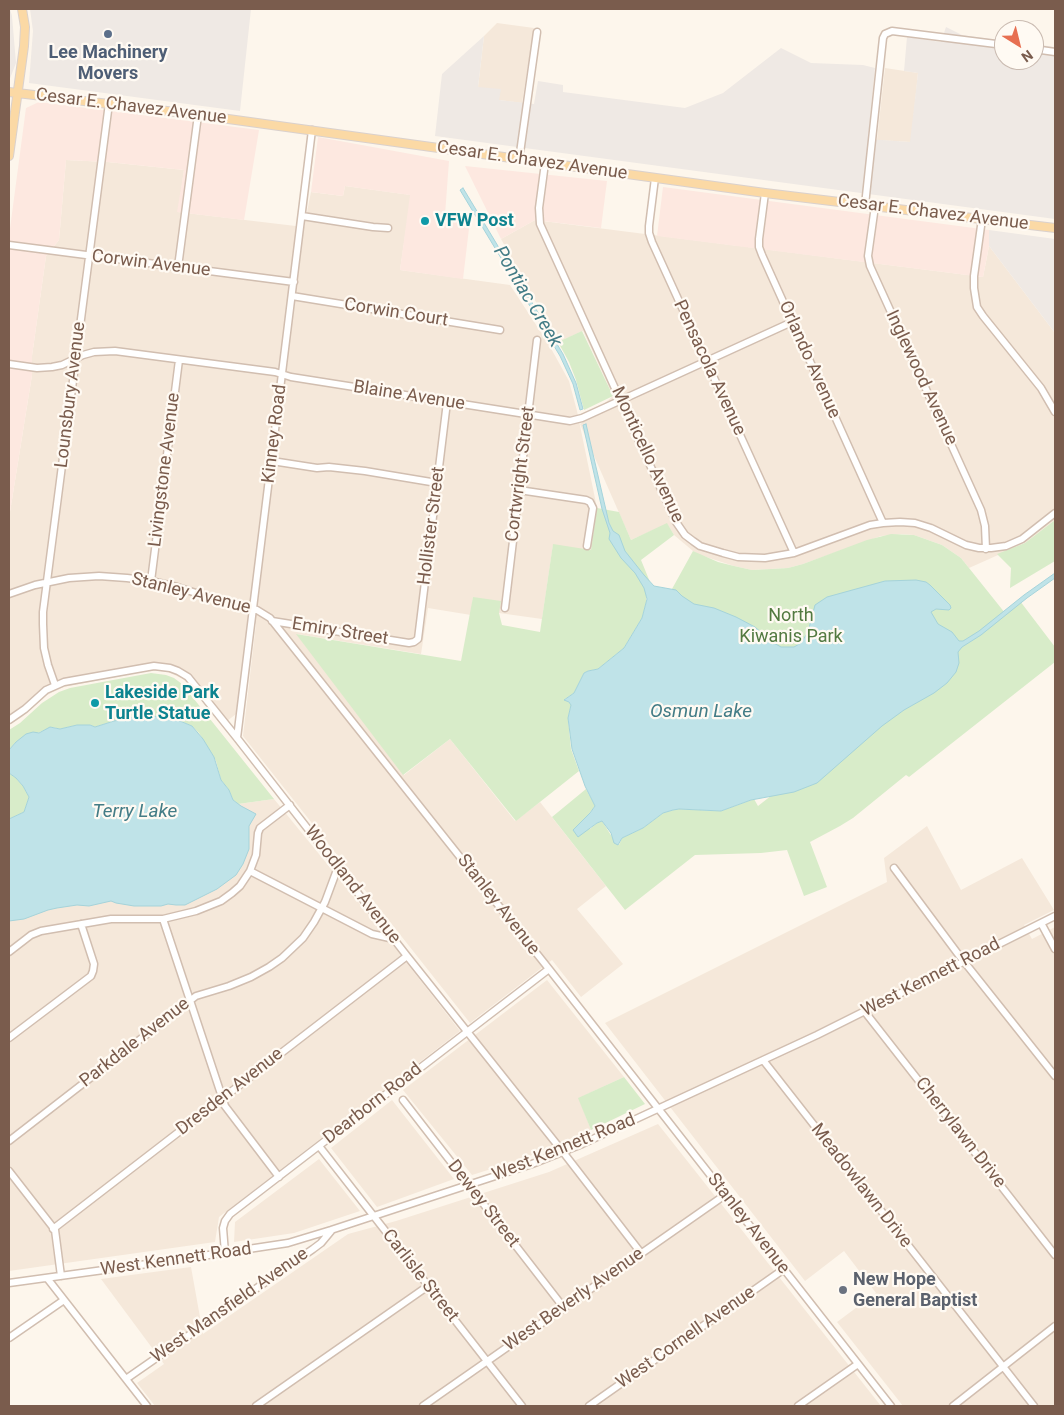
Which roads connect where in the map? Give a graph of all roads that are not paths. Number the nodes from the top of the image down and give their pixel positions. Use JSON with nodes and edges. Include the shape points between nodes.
{"nodes":[{"id":1,"x":22,"y":9,"type":"edge"},
{"id":2,"x":537,"y":32,"type":"dead end"},
{"id":3,"x":994,"y":44,"type":"edge"},
{"id":4,"x":9,"y":92,"type":"edge"},
{"id":5,"x":18,"y":93,"type":"junction"},
{"id":6,"x":109,"y":103,"type":"junction"},
{"id":7,"x":198,"y":115,"type":"junction"},
{"id":8,"x":312,"y":130,"type":"junction"},
{"id":9,"x":9,"y":156,"type":"edge"},
{"id":10,"x":519,"y":160,"type":"junction"},
{"id":11,"x":545,"y":163,"type":"junction"},
{"id":12,"x":655,"y":178,"type":"junction"},
{"id":13,"x":765,"y":193,"type":"junction"},
{"id":14,"x":865,"y":205,"type":"junction"},
{"id":15,"x":875,"y":206,"type":"junction"},
{"id":16,"x":302,"y":216,"type":"junction"},
{"id":17,"x":982,"y":219,"type":"junction"},
{"id":18,"x":388,"y":228,"type":"dead end"},
{"id":19,"x":1055,"y":228,"type":"edge"},
{"id":20,"x":9,"y":245,"type":"edge"},
{"id":21,"x":90,"y":256,"type":"junction"},
{"id":22,"x":178,"y":267,"type":"junction"},
{"id":23,"x":294,"y":282,"type":"junction"},
{"id":24,"x":292,"y":296,"type":"junction"},
{"id":25,"x":792,"y":322,"type":"junction"},
{"id":26,"x":500,"y":330,"type":"dead end"},
{"id":27,"x":537,"y":340,"type":"dead end"},
{"id":28,"x":76,"y":358,"type":"junction"},
{"id":29,"x":178,"y":360,"type":"junction"},
{"id":30,"x":706,"y":361,"type":"junction"},
{"id":31,"x":9,"y":364,"type":"edge"},
{"id":32,"x":282,"y":374,"type":"junction"},
{"id":33,"x":621,"y":400,"type":"junction"},
{"id":34,"x":447,"y":402,"type":"junction"},
{"id":35,"x":1055,"y":412,"type":"edge"},
{"id":36,"x":529,"y":415,"type":"junction"},
{"id":37,"x":272,"y":460,"type":"junction"},
{"id":38,"x":438,"y":483,"type":"junction"},
{"id":39,"x":519,"y":490,"type":"junction"},
{"id":40,"x":1055,"y":513,"type":"edge"},
{"id":41,"x":883,"y":523,"type":"junction"},
{"id":42,"x":587,"y":546,"type":"dead end"},
{"id":43,"x":986,"y":548,"type":"junction"},
{"id":44,"x":794,"y":553,"type":"junction"},
{"id":45,"x":151,"y":581,"type":"junction"},
{"id":46,"x":47,"y":582,"type":"junction"},
{"id":47,"x":9,"y":594,"type":"edge"},
{"id":48,"x":505,"y":608,"type":"dead end"},
{"id":49,"x":253,"y":609,"type":"junction"},
{"id":50,"x":272,"y":620,"type":"junction"},
{"id":51,"x":409,"y":643,"type":"joint"},
{"id":52,"x":55,"y":685,"type":"junction"},
{"id":53,"x":9,"y":720,"type":"edge"},
{"id":54,"x":237,"y":738,"type":"junction"},
{"id":55,"x":290,"y":805,"type":"junction"},
{"id":56,"x":338,"y":867,"type":"junction"},
{"id":57,"x":894,"y":868,"type":"dead end"},
{"id":58,"x":250,"y":871,"type":"junction"},
{"id":59,"x":322,"y":908,"type":"junction"},
{"id":60,"x":1055,"y":916,"type":"edge"},
{"id":61,"x":163,"y":919,"type":"junction"},
{"id":62,"x":1041,"y":923,"type":"junction"},
{"id":63,"x":81,"y":924,"type":"junction"},
{"id":64,"x":394,"y":939,"type":"junction"},
{"id":65,"x":1055,"y":949,"type":"edge"},
{"id":66,"x":9,"y":952,"type":"edge"},
{"id":67,"x":407,"y":956,"type":"junction"},
{"id":68,"x":965,"y":962,"type":"junction"},
{"id":69,"x":549,"y":969,"type":"junction"},
{"id":70,"x":190,"y":1001,"type":"junction"},
{"id":71,"x":865,"y":1012,"type":"junction"},
{"id":72,"x":467,"y":1032,"type":"junction"},
{"id":73,"x":9,"y":1038,"type":"edge"},
{"id":74,"x":763,"y":1060,"type":"junction"},
{"id":75,"x":1055,"y":1076,"type":"edge"},
{"id":76,"x":222,"y":1098,"type":"junction"},
{"id":77,"x":402,"y":1100,"type":"dead end"},
{"id":78,"x":658,"y":1109,"type":"junction"},
{"id":79,"x":9,"y":1141,"type":"edge"},
{"id":80,"x":319,"y":1146,"type":"junction"},
{"id":81,"x":563,"y":1152,"type":"junction"},
{"id":82,"x":9,"y":1171,"type":"edge"},
{"id":83,"x":279,"y":1177,"type":"junction"},
{"id":84,"x":469,"y":1185,"type":"junction"},
{"id":85,"x":726,"y":1194,"type":"junction"},
{"id":86,"x":374,"y":1216,"type":"junction"},
{"id":87,"x":53,"y":1229,"type":"junction"},
{"id":88,"x":332,"y":1230,"type":"junction"},
{"id":89,"x":225,"y":1253,"type":"junction"},
{"id":90,"x":641,"y":1253,"type":"junction"},
{"id":91,"x":1055,"y":1255,"type":"edge"},
{"id":92,"x":784,"y":1269,"type":"junction"},
{"id":93,"x":61,"y":1276,"type":"junction"},
{"id":94,"x":47,"y":1278,"type":"junction"},
{"id":95,"x":9,"y":1283,"type":"edge"},
{"id":96,"x":428,"y":1286,"type":"junction"},
{"id":97,"x":64,"y":1300,"type":"junction"},
{"id":98,"x":564,"y":1308,"type":"junction"},
{"id":99,"x":1055,"y":1326,"type":"edge"},
{"id":100,"x":9,"y":1338,"type":"edge"},
{"id":101,"x":487,"y":1362,"type":"junction"},
{"id":102,"x":858,"y":1364,"type":"junction"},
{"id":103,"x":1003,"y":1367,"type":"junction"},
{"id":104,"x":126,"y":1379,"type":"junction"},
{"id":105,"x":147,"y":1406,"type":"edge"},
{"id":106,"x":256,"y":1406,"type":"edge"},
{"id":107,"x":423,"y":1406,"type":"edge"},
{"id":108,"x":522,"y":1406,"type":"edge"},
{"id":109,"x":589,"y":1406,"type":"edge"},
{"id":110,"x":798,"y":1406,"type":"edge"},
{"id":111,"x":891,"y":1406,"type":"edge"},
{"id":112,"x":953,"y":1406,"type":"edge"},
{"id":113,"x":1034,"y":1406,"type":"edge"}],
"edges":[{"from":1,"to":5,"type":"main road","via":[[25,27]]},
{"from":2,"to":10,"type":"street"},
{"from":3,"to":14,"type":"street","via":[[892,31],[886,33]]},
{"from":4,"to":5,"type":"main road","name":"Cesar E. Chavez Avenue"},
{"from":5,"to":6,"type":"main road","name":"Cesar E. Chavez Avenue"},
{"from":5,"to":9,"type":"main road"},
{"from":6,"to":7,"type":"main road","name":"Cesar E. Chavez Avenue"},
{"from":6,"to":21,"type":"street","name":"Lounsbury Avenue"},
{"from":7,"to":8,"type":"main road","name":"Cesar E. Chavez Avenue"},
{"from":7,"to":22,"type":"street"},
{"from":8,"to":10,"type":"main road","name":"Cesar E. Chavez Avenue"},
{"from":8,"to":16,"type":"street","name":"Kinney Road"},
{"from":10,"to":11,"type":"main road","name":"Cesar E. Chavez Avenue"},
{"from":11,"to":12,"type":"main road","name":"Cesar E. Chavez Avenue"},
{"from":11,"to":33,"type":"street","name":"Monticello Avenue","via":[[540,222]]},
{"from":12,"to":13,"type":"main road","name":"Cesar E. Chavez Avenue"},
{"from":12,"to":30,"type":"street","name":"Pensacola Avenue","via":[[650,238]]},
{"from":13,"to":14,"type":"main road","name":"Cesar E. Chavez Avenue"},
{"from":13,"to":25,"type":"street","name":"Orlando Avenue","via":[[759,247]]},
{"from":14,"to":15,"type":"main road","name":"Cesar E. Chavez Avenue"},
{"from":15,"to":17,"type":"main road","name":"Cesar E. Chavez Avenue"},
{"from":15,"to":43,"type":"street","name":"Inglewood Avenue","via":[[868,256],[870,266],[981,510]]},
{"from":16,"to":18,"type":"street"},
{"from":16,"to":23,"type":"street","name":"Kinney Road"},
{"from":17,"to":19,"type":"main road","name":"Cesar E. Chavez Avenue"},
{"from":17,"to":35,"type":"street","via":[[974,276],[976,305],[1041,388]]},
{"from":20,"to":21,"type":"street","name":"Corwin Avenue"},
{"from":21,"to":22,"type":"street","name":"Corwin Avenue"},
{"from":21,"to":28,"type":"street","name":"Lounsbury Avenue"},
{"from":22,"to":23,"type":"street","name":"Corwin Avenue"},
{"from":23,"to":24,"type":"street","name":"Kinney Road"},
{"from":24,"to":26,"type":"street","name":"Corwin Court"},
{"from":24,"to":32,"type":"street","name":"Kinney Road"},
{"from":25,"to":30,"type":"street","name":"Blaine Avenue"},
{"from":25,"to":41,"type":"street","name":"Orlando Avenue"},
{"from":27,"to":36,"type":"street","name":"Cortwright Street"},
{"from":28,"to":29,"type":"street","name":"Blaine Avenue","via":[[110,351]]},
{"from":28,"to":31,"type":"street","name":"Blaine Avenue","via":[[47,368]]},
{"from":28,"to":46,"type":"street","name":"Lounsbury Avenue"},
{"from":29,"to":32,"type":"street","name":"Blaine Avenue"},
{"from":29,"to":45,"type":"street","name":"Livingstone Avenue"},
{"from":30,"to":33,"type":"street","name":"Blaine Avenue"},
{"from":30,"to":44,"type":"street","name":"Pensacola Avenue"},
{"from":32,"to":34,"type":"street","name":"Blaine Avenue"},
{"from":32,"to":37,"type":"street","name":"Kinney Road"},
{"from":33,"to":36,"type":"street","name":"Blaine Avenue","via":[[575,421]]},
{"from":33,"to":44,"type":"street","name":"Monticello Avenue","via":[[676,522],[685,535],[700,546],[738,557],[765,558]]},
{"from":34,"to":36,"type":"street","name":"Blaine Avenue"},
{"from":34,"to":38,"type":"street","name":"Hollister Street"},
{"from":36,"to":39,"type":"street","name":"Cortwright Street"},
{"from":37,"to":38,"type":"street"},
{"from":37,"to":49,"type":"street","name":"Kinney Road"},
{"from":38,"to":51,"type":"street","name":"Hollister Street","via":[[419,636]]},
{"from":39,"to":42,"type":"street","via":[[591,503]]},
{"from":39,"to":48,"type":"street","name":"Cortwright Street"},
{"from":40,"to":43,"type":"street","via":[[1017,542]]},
{"from":41,"to":43,"type":"street","name":"Monticello Avenue","via":[[924,525],[966,545]]},
{"from":41,"to":44,"type":"street","name":"Monticello Avenue"},
{"from":45,"to":46,"type":"street","name":"Stanley Avenue","via":[[99,576]]},
{"from":45,"to":49,"type":"street","name":"Stanley Avenue"},
{"from":46,"to":47,"type":"street","name":"Stanley Avenue"},
{"from":46,"to":52,"type":"street","name":"Lounsbury Avenue","via":[[43,638]]},
{"from":49,"to":50,"type":"street","name":"Stanley Avenue"},
{"from":49,"to":54,"type":"street","name":"Kinney Road"},
{"from":50,"to":51,"type":"street","name":"Emiry Street"},
{"from":50,"to":69,"type":"street","name":"Stanley Avenue"},
{"from":52,"to":53,"type":"street"},
{"from":52,"to":54,"type":"street","name":"Woodland Avenue","via":[[147,666],[170,668],[191,680]]},
{"from":54,"to":55,"type":"street","name":"Woodland Avenue"},
{"from":55,"to":56,"type":"street","name":"Woodland Avenue"},
{"from":55,"to":58,"type":"street","via":[[260,828]]},
{"from":56,"to":59,"type":"street","name":"Parkdale Avenue"},
{"from":56,"to":64,"type":"street","name":"Woodland Avenue"},
{"from":57,"to":68,"type":"street"},
{"from":58,"to":59,"type":"street"},
{"from":58,"to":61,"type":"street","via":[[236,890],[221,901]]},
{"from":59,"to":64,"type":"street","via":[[372,934]]},
{"from":59,"to":70,"type":"street","name":"Parkdale Avenue","via":[[303,938],[277,962],[251,977]]},
{"from":60,"to":62,"type":"street","name":"West Kennett Road"},
{"from":61,"to":63,"type":"street","via":[[115,918]]},
{"from":61,"to":70,"type":"street"},
{"from":62,"to":65,"type":"street"},
{"from":62,"to":68,"type":"street","name":"West Kennett Road"},
{"from":63,"to":66,"type":"street","via":[[37,932]]},
{"from":63,"to":73,"type":"street","via":[[94,964],[91,976]]},
{"from":64,"to":67,"type":"street","name":"Woodland Avenue"},
{"from":67,"to":72,"type":"street","name":"Woodland Avenue"},
{"from":67,"to":76,"type":"street","name":"Dresden Avenue"},
{"from":68,"to":71,"type":"street","name":"West Kennett Road"},
{"from":68,"to":75,"type":"street"},
{"from":69,"to":72,"type":"street","name":"Dearborn Road"},
{"from":69,"to":78,"type":"street","name":"Stanley Avenue"},
{"from":70,"to":76,"type":"street"},
{"from":70,"to":79,"type":"street","name":"Parkdale Avenue"},
{"from":71,"to":74,"type":"street","name":"West Kennett Road"},
{"from":71,"to":91,"type":"street","name":"Cherrylawn Drive"},
{"from":72,"to":80,"type":"street","name":"Dearborn Road"},
{"from":72,"to":81,"type":"street","name":"Woodland Avenue"},
{"from":74,"to":78,"type":"street","name":"West Kennett Road"},
{"from":74,"to":103,"type":"street","name":"Meadowlawn Drive"},
{"from":76,"to":83,"type":"street"},
{"from":76,"to":87,"type":"street","name":"Dresden Avenue"},
{"from":77,"to":84,"type":"street","name":"Dewey Street"},
{"from":78,"to":81,"type":"street","name":"West Kennett Road"},
{"from":78,"to":85,"type":"street","name":"Stanley Avenue"},
{"from":80,"to":83,"type":"street","name":"Dearborn Road"},
{"from":80,"to":86,"type":"street","name":"Carlisle Street"},
{"from":81,"to":84,"type":"street","name":"West Kennett Road"},
{"from":81,"to":90,"type":"street","name":"Woodland Avenue"},
{"from":82,"to":87,"type":"street"},
{"from":83,"to":89,"type":"street","name":"Dearborn Road","via":[[226,1218],[222,1230]]},
{"from":84,"to":86,"type":"street","name":"West Kennett Road"},
{"from":84,"to":98,"type":"street","name":"Dewey Street"},
{"from":85,"to":90,"type":"street","name":"West Beverly Avenue"},
{"from":85,"to":92,"type":"street","name":"Stanley Avenue"},
{"from":86,"to":88,"type":"street","name":"West Kennett Road"},
{"from":86,"to":96,"type":"street","name":"Carlisle Street"},
{"from":87,"to":93,"type":"street"},
{"from":88,"to":89,"type":"street","name":"West Kennett Road","via":[[288,1243]]},
{"from":88,"to":104,"type":"street","name":"West Mansfield Avenue","via":[[313,1249]]},
{"from":89,"to":93,"type":"street","name":"West Kennett Road"},
{"from":90,"to":98,"type":"street","name":"West Beverly Avenue"},
{"from":92,"to":102,"type":"street","name":"Stanley Avenue"},
{"from":92,"to":109,"type":"street","name":"West Cornell Avenue"},
{"from":93,"to":94,"type":"street","name":"West Kennett Road"},
{"from":94,"to":95,"type":"street","name":"West Kennett Road"},
{"from":94,"to":97,"type":"street"},
{"from":96,"to":101,"type":"street","name":"Carlisle Street"},
{"from":96,"to":106,"type":"street"},
{"from":97,"to":100,"type":"street"},
{"from":97,"to":104,"type":"street"},
{"from":98,"to":101,"type":"street","name":"West Beverly Avenue"},
{"from":99,"to":103,"type":"street"},
{"from":101,"to":107,"type":"street","name":"West Beverly Avenue"},
{"from":101,"to":108,"type":"street","name":"Carlisle Street"},
{"from":102,"to":110,"type":"street"},
{"from":102,"to":111,"type":"street","name":"Stanley Avenue"},
{"from":103,"to":112,"type":"street"},
{"from":103,"to":113,"type":"street","name":"Meadowlawn Drive"},
{"from":104,"to":105,"type":"street"}]}
